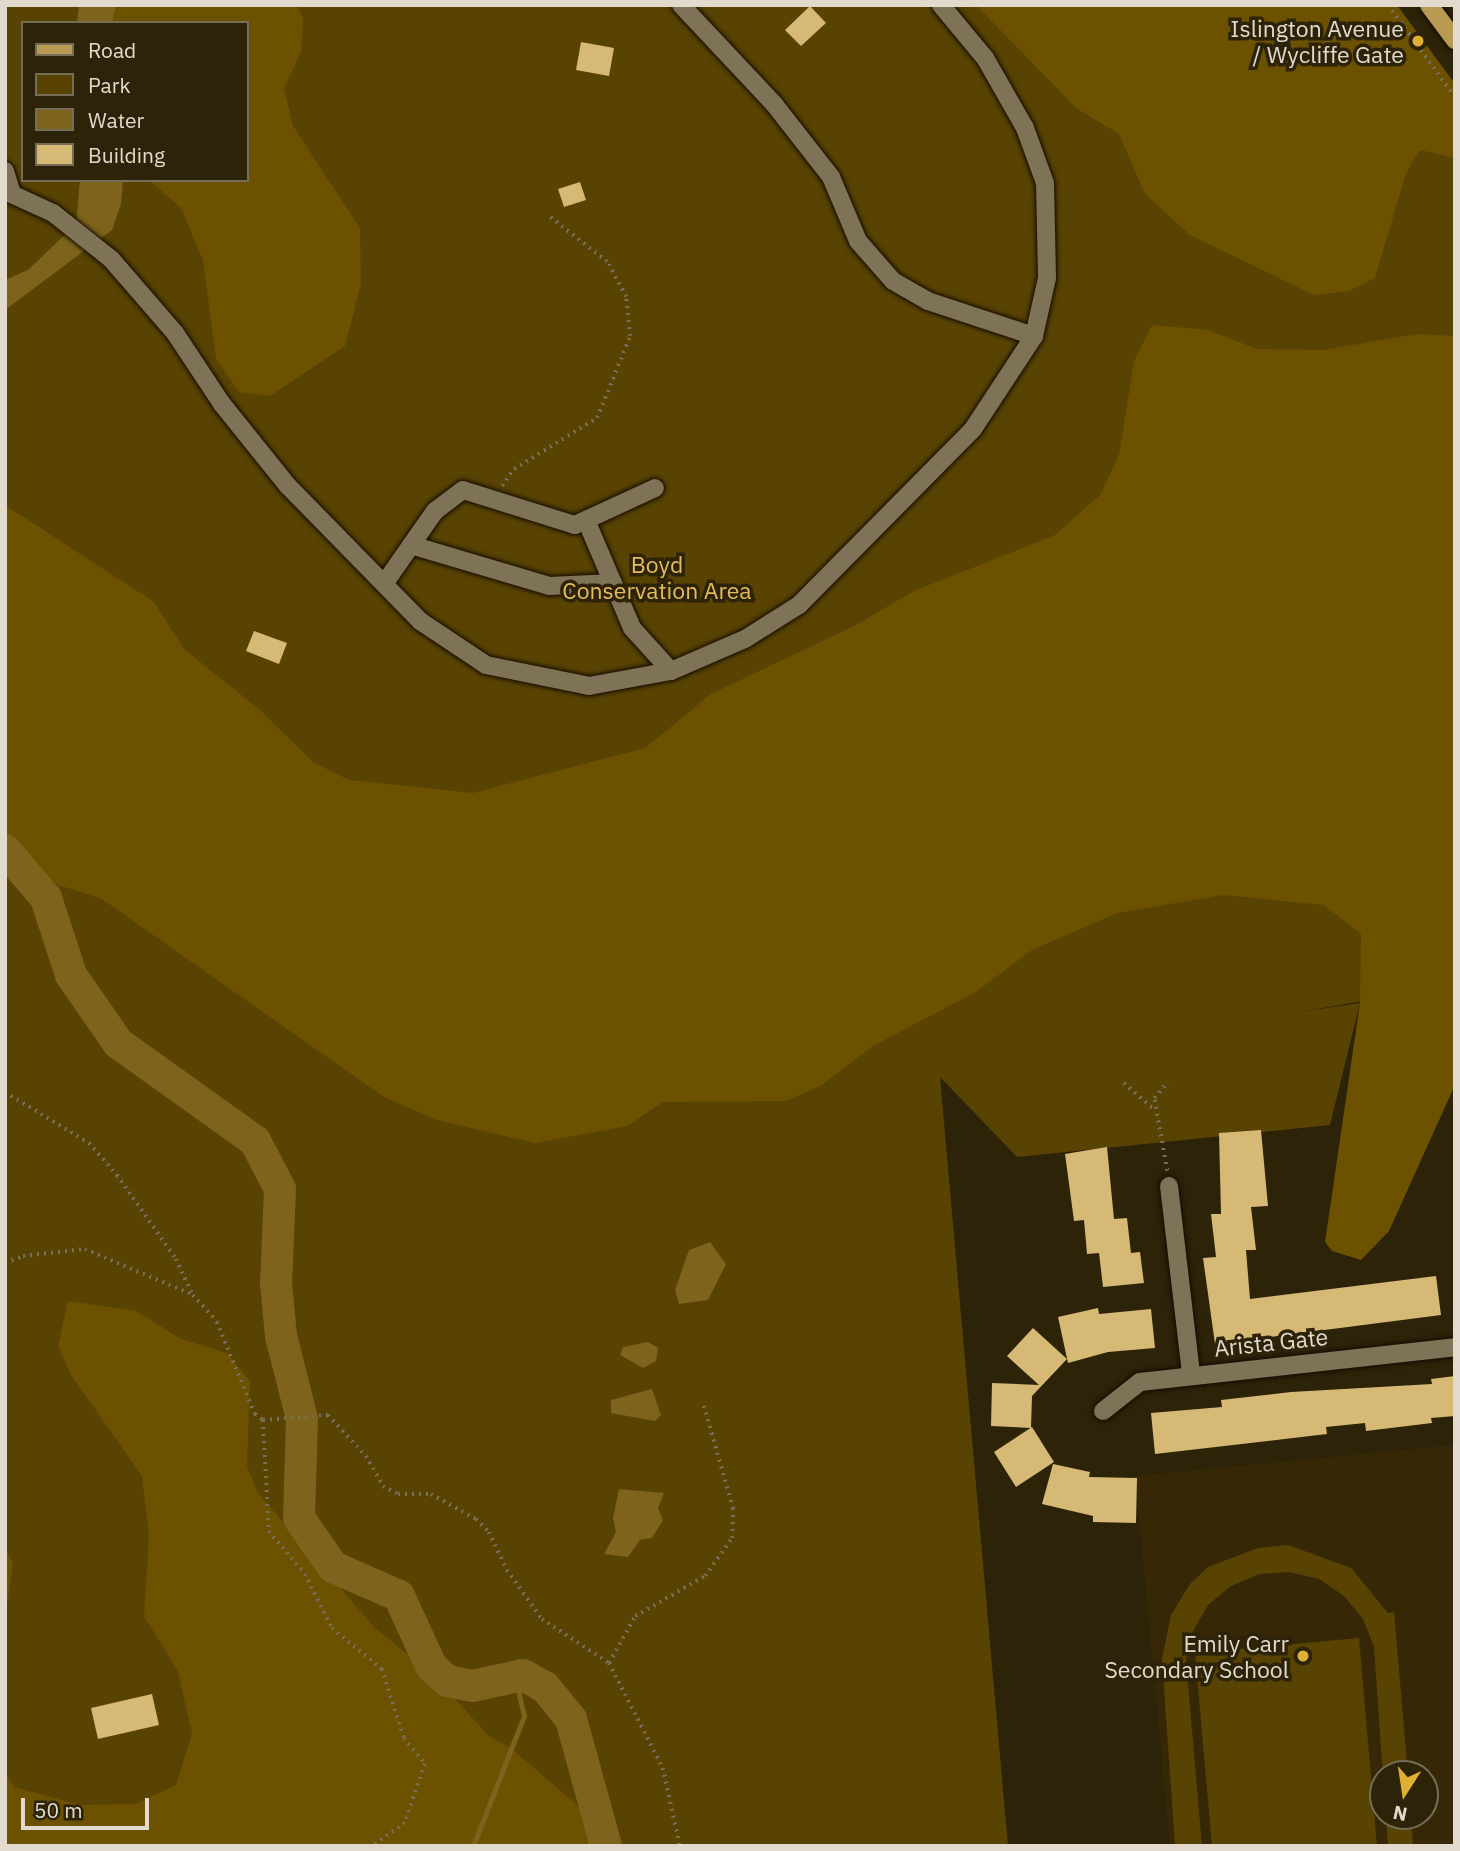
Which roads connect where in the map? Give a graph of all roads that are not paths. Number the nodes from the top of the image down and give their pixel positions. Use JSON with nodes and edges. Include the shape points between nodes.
{"nodes":[{"id":1,"x":681,"y":5,"type":"edge"},
{"id":2,"x":941,"y":5,"type":"edge"},
{"id":3,"x":1429,"y":5,"type":"edge"},
{"id":4,"x":1455,"y":40,"type":"edge"},
{"id":5,"x":5,"y":171,"type":"edge"},
{"id":6,"x":9,"y":192,"type":"edge"},
{"id":7,"x":1034,"y":336,"type":"junction"},
{"id":8,"x":655,"y":488,"type":"dead end"},
{"id":9,"x":586,"y":520,"type":"junction"},
{"id":10,"x":411,"y":545,"type":"junction"},
{"id":11,"x":613,"y":583,"type":"junction"},
{"id":12,"x":384,"y":584,"type":"junction"},
{"id":13,"x":671,"y":671,"type":"junction"},
{"id":14,"x":1169,"y":1186,"type":"road end"},
{"id":15,"x":1455,"y":1348,"type":"edge"},
{"id":16,"x":1191,"y":1374,"type":"junction"},
{"id":17,"x":1102,"y":1411,"type":"dead end"}],
"edges":[{"from":1,"to":7,"type":"street","via":[[774,104],[831,177],[858,241],[892,281],[928,301]]},
{"from":2,"to":7,"type":"street","via":[[985,58],[1026,128],[1045,183],[1047,278]]},
{"from":3,"to":4,"type":"main road"},
{"from":5,"to":6,"type":"street"},
{"from":6,"to":12,"type":"street","via":[[53,212],[111,259],[175,333],[222,404],[288,486]]},
{"from":7,"to":13,"type":"street","via":[[973,429],[799,605],[746,639]]},
{"from":8,"to":9,"type":"street"},
{"from":9,"to":10,"type":"street","via":[[575,525],[463,490],[435,511]]},
{"from":9,"to":11,"type":"street"},
{"from":10,"to":11,"type":"street","via":[[549,586]]},
{"from":10,"to":12,"type":"street"},
{"from":11,"to":13,"type":"street","via":[[632,628]]},
{"from":12,"to":13,"type":"street","via":[[420,621],[486,665],[589,686]]},
{"from":14,"to":16,"type":"street"},
{"from":15,"to":16,"type":"street","name":"Arista Gate"},
{"from":16,"to":17,"type":"street","name":"Arista Gate","via":[[1140,1382]]}]}
